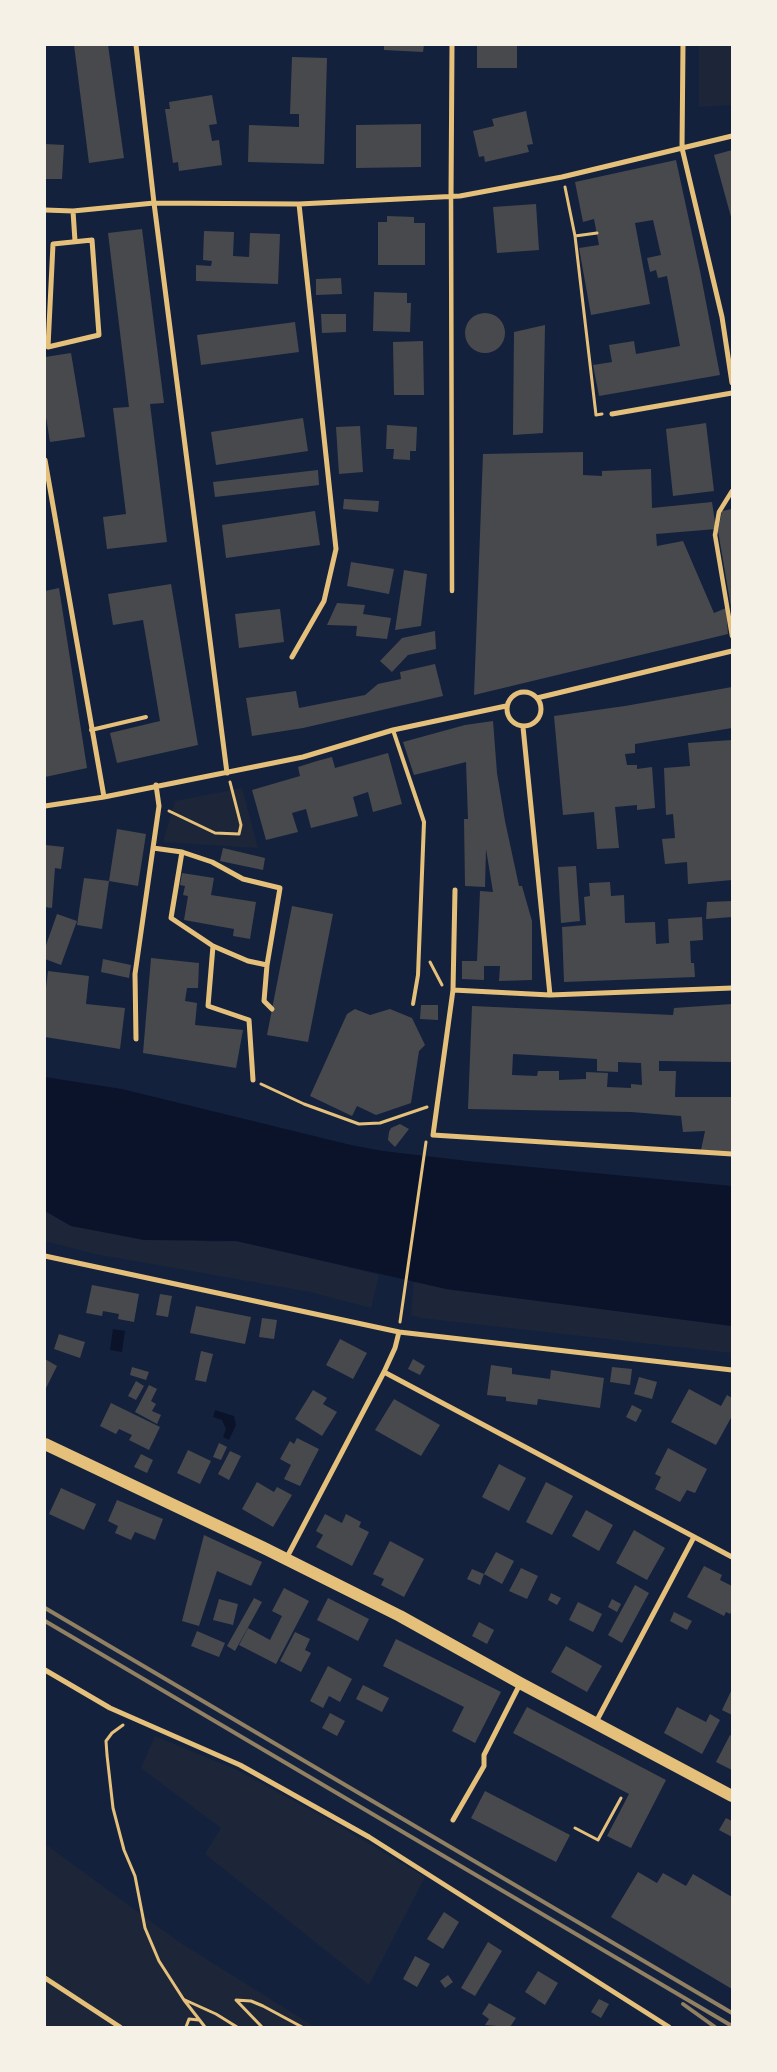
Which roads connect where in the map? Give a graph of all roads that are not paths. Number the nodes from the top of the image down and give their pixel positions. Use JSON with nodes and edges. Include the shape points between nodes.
{"nodes":[{"id":1,"x":136,"y":45,"type":"edge"},
{"id":2,"x":452,"y":45,"type":"edge"},
{"id":3,"x":683,"y":45,"type":"edge"},
{"id":4,"x":732,"y":136,"type":"edge"},
{"id":5,"x":682,"y":148,"type":"junction"},
{"id":6,"x":451,"y":197,"type":"junction"},
{"id":7,"x":154,"y":204,"type":"junction"},
{"id":8,"x":299,"y":204,"type":"junction"},
{"id":9,"x":45,"y":210,"type":"edge"},
{"id":10,"x":73,"y":210,"type":"junction"},
{"id":11,"x":75,"y":241,"type":"junction"},
{"id":12,"x":732,"y":383,"type":"edge"},
{"id":13,"x":732,"y":393,"type":"edge"},
{"id":14,"x":612,"y":414,"type":"road end"},
{"id":15,"x":45,"y":460,"type":"edge"},
{"id":16,"x":732,"y":490,"type":"edge"},
{"id":17,"x":452,"y":590,"type":"dead end"},
{"id":18,"x":732,"y":636,"type":"edge"},
{"id":19,"x":732,"y":651,"type":"edge"},
{"id":20,"x":292,"y":657,"type":"dead end"},
{"id":21,"x":538,"y":698,"type":"junction"},
{"id":22,"x":506,"y":706,"type":"junction"},
{"id":23,"x":146,"y":717,"type":"dead end"},
{"id":24,"x":523,"y":727,"type":"junction"},
{"id":25,"x":91,"y":730,"type":"junction"},
{"id":26,"x":393,"y":730,"type":"junction"},
{"id":27,"x":227,"y":773,"type":"junction"},
{"id":28,"x":156,"y":785,"type":"junction"},
{"id":29,"x":104,"y":797,"type":"junction"},
{"id":30,"x":45,"y":806,"type":"edge"},
{"id":31,"x":153,"y":848,"type":"junction"},
{"id":32,"x":182,"y":852,"type":"junction"},
{"id":33,"x":455,"y":890,"type":"dead end"},
{"id":34,"x":213,"y":946,"type":"junction"},
{"id":35,"x":267,"y":965,"type":"junction"},
{"id":36,"x":732,"y":988,"type":"edge"},
{"id":37,"x":453,"y":990,"type":"junction"},
{"id":38,"x":550,"y":995,"type":"junction"},
{"id":39,"x":413,"y":1004,"type":"dead end"},
{"id":40,"x":272,"y":1009,"type":"dead end"},
{"id":41,"x":136,"y":1039,"type":"dead end"},
{"id":42,"x":253,"y":1080,"type":"road end"},
{"id":43,"x":732,"y":1154,"type":"edge"},
{"id":44,"x":45,"y":1256,"type":"edge"},
{"id":45,"x":398,"y":1332,"type":"junction"},
{"id":46,"x":732,"y":1370,"type":"edge"},
{"id":47,"x":384,"y":1372,"type":"junction"},
{"id":48,"x":45,"y":1444,"type":"edge"},
{"id":49,"x":694,"y":1537,"type":"junction"},
{"id":50,"x":732,"y":1558,"type":"edge"},
{"id":51,"x":286,"y":1559,"type":"junction"},
{"id":52,"x":45,"y":1670,"type":"edge"},
{"id":53,"x":520,"y":1683,"type":"junction"},
{"id":54,"x":596,"y":1723,"type":"junction"},
{"id":55,"x":732,"y":1796,"type":"edge"},
{"id":56,"x":453,"y":1820,"type":"dead end"},
{"id":57,"x":45,"y":1978,"type":"edge"},
{"id":58,"x":120,"y":2027,"type":"edge"},
{"id":59,"x":669,"y":2027,"type":"edge"}],
"edges":[{"from":1,"to":7,"type":"street"},
{"from":2,"to":6,"type":"street"},
{"from":3,"to":5,"type":"street"},
{"from":4,"to":5,"type":"street"},
{"from":5,"to":6,"type":"street","via":[[562,177]]},
{"from":5,"to":12,"type":"street","via":[[722,317]]},
{"from":6,"to":8,"type":"street"},
{"from":6,"to":17,"type":"street"},
{"from":7,"to":8,"type":"street"},
{"from":7,"to":10,"type":"street"},
{"from":7,"to":27,"type":"street"},
{"from":8,"to":20,"type":"street","via":[[336,550],[324,601]]},
{"from":9,"to":10,"type":"street"},
{"from":10,"to":11,"type":"street"},
{"from":11,"to":11,"type":"street","via":[[92,240],[99,335],[48,347],[53,244]]},
{"from":13,"to":14,"type":"street"},
{"from":15,"to":25,"type":"street"},
{"from":16,"to":18,"type":"street","via":[[719,512],[715,535]]},
{"from":19,"to":21,"type":"street"},
{"from":21,"to":22,"type":"street","via":[[531,693],[520,693],[510,698]]},
{"from":21,"to":24,"type":"street","via":[[540,717],[531,726]]},
{"from":22,"to":24,"type":"street","via":[[510,720]]},
{"from":22,"to":26,"type":"street"},
{"from":23,"to":25,"type":"lane"},
{"from":24,"to":38,"type":"street"},
{"from":25,"to":29,"type":"street"},
{"from":26,"to":27,"type":"street","via":[[303,757]]},
{"from":26,"to":39,"type":"lane","via":[[424,822],[418,975]]},
{"from":27,"to":28,"type":"street"},
{"from":28,"to":29,"type":"street"},
{"from":28,"to":31,"type":"street","via":[[159,806]]},
{"from":29,"to":30,"type":"street"},
{"from":31,"to":32,"type":"street"},
{"from":31,"to":41,"type":"street","via":[[135,974]]},
{"from":32,"to":34,"type":"street","via":[[171,918]]},
{"from":32,"to":35,"type":"street","via":[[212,862],[243,879],[280,888]]},
{"from":33,"to":37,"type":"street"},
{"from":34,"to":35,"type":"street","via":[[248,961]]},
{"from":34,"to":42,"type":"street","via":[[208,1006],[249,1020]]},
{"from":35,"to":40,"type":"street","via":[[264,1001]]},
{"from":36,"to":38,"type":"street"},
{"from":37,"to":38,"type":"street"},
{"from":37,"to":43,"type":"street","via":[[432,1135]]},
{"from":44,"to":45,"type":"street"},
{"from":45,"to":46,"type":"street"},
{"from":45,"to":47,"type":"street"},
{"from":47,"to":49,"type":"street"},
{"from":47,"to":51,"type":"street"},
{"from":48,"to":51,"type":"main road"},
{"from":49,"to":50,"type":"street"},
{"from":49,"to":54,"type":"street"},
{"from":51,"to":53,"type":"main road","via":[[400,1616]]},
{"from":52,"to":59,"type":"street","via":[[110,1708],[240,1766],[369,1837]]},
{"from":53,"to":54,"type":"main road"},
{"from":53,"to":56,"type":"street","via":[[484,1755],[484,1766]]},
{"from":54,"to":55,"type":"main road"},
{"from":57,"to":58,"type":"street"}]}
